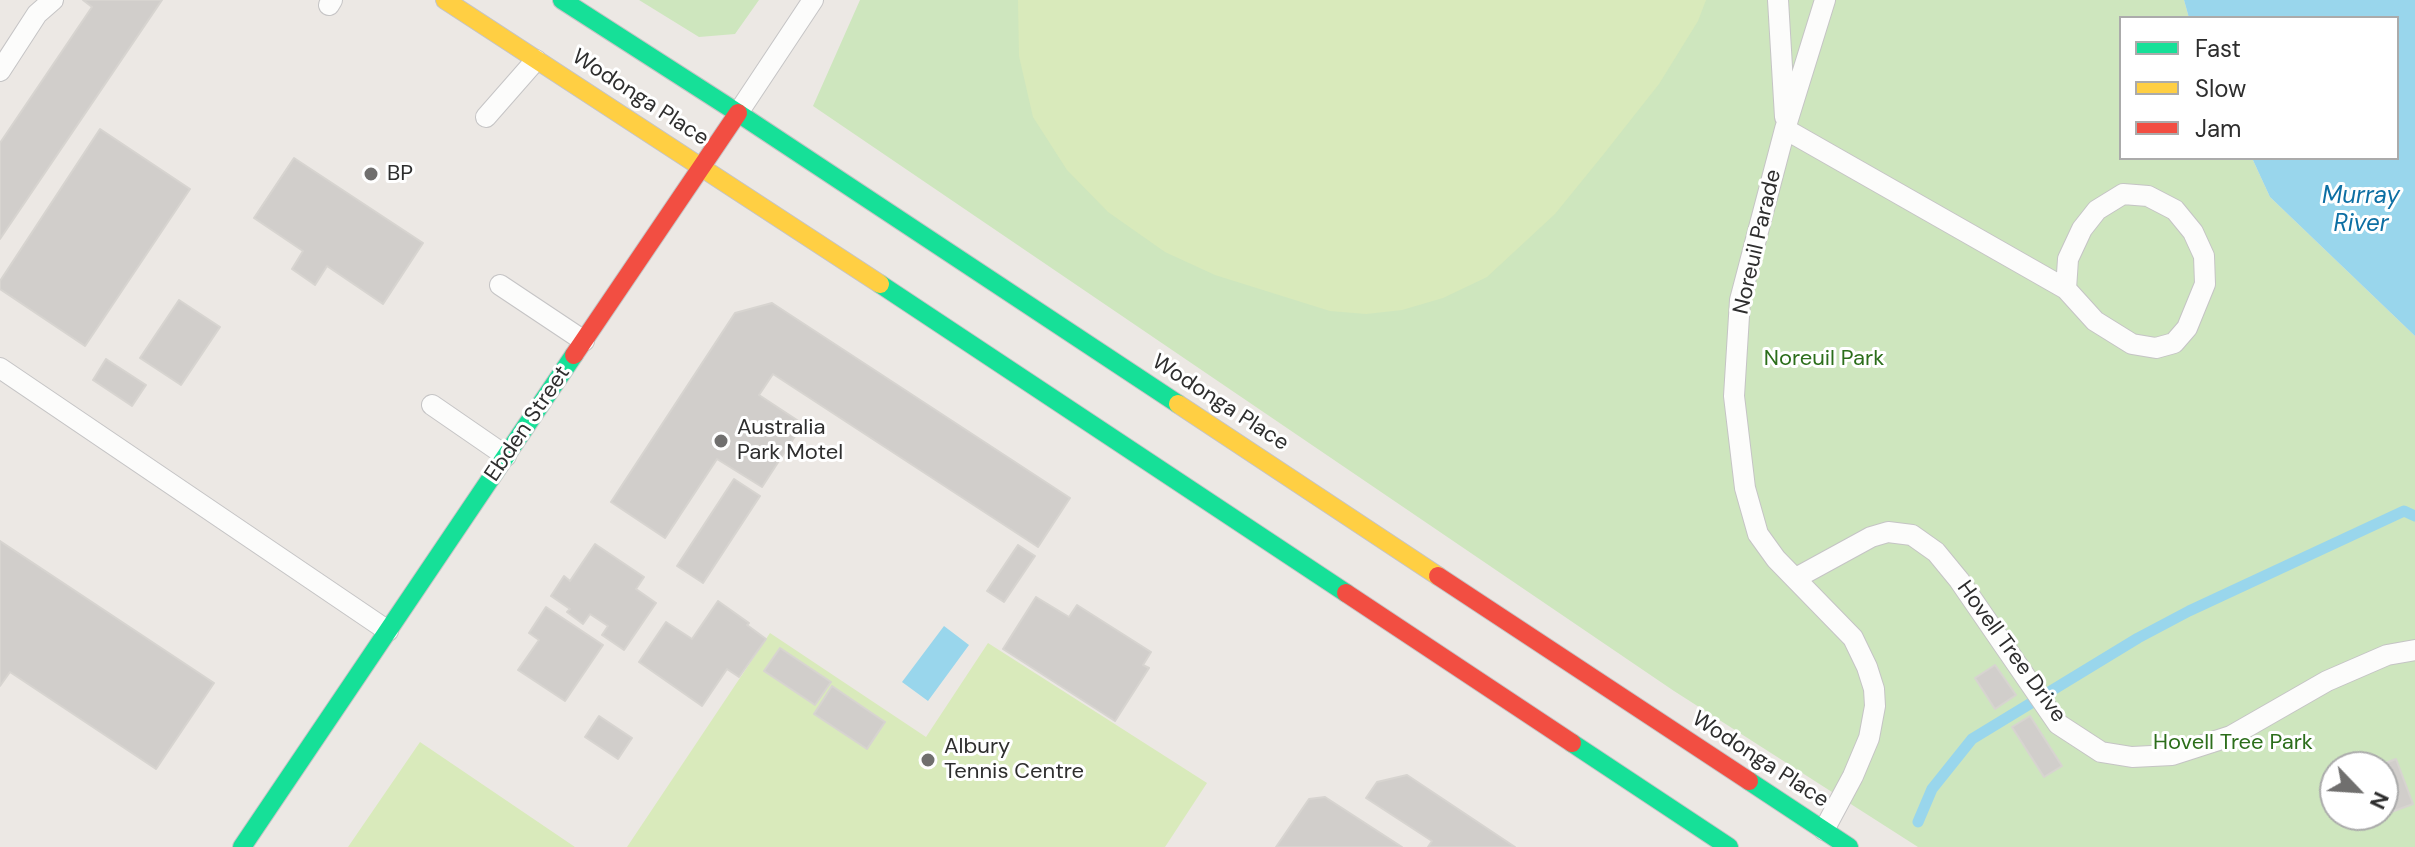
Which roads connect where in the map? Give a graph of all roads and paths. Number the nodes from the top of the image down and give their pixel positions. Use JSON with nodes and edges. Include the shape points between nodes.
{"nodes":[{"id":1,"x":53,"y":0,"type":"edge"},
{"id":2,"x":445,"y":0,"type":"edge"},
{"id":3,"x":562,"y":0,"type":"edge"},
{"id":4,"x":813,"y":0,"type":"edge"},
{"id":5,"x":1778,"y":0,"type":"edge"},
{"id":6,"x":1825,"y":0,"type":"edge"},
{"id":7,"x":536,"y":60,"type":"junction"},
{"id":8,"x":0,"y":71,"type":"edge"},
{"id":9,"x":738,"y":113,"type":"junction"},
{"id":10,"x":486,"y":117,"type":"dead end"},
{"id":11,"x":1785,"y":129,"type":"junction"},
{"id":12,"x":702,"y":166,"type":"junction"},
{"id":13,"x":500,"y":285,"type":"dead end"},
{"id":14,"x":2066,"y":289,"type":"junction"},
{"id":15,"x":584,"y":341,"type":"junction"},
{"id":16,"x":0,"y":368,"type":"edge"},
{"id":17,"x":432,"y":405,"type":"dead end"},
{"id":18,"x":506,"y":456,"type":"junction"},
{"id":19,"x":1796,"y":578,"type":"junction"},
{"id":20,"x":388,"y":631,"type":"junction"},
{"id":21,"x":2415,"y":650,"type":"edge"},
{"id":22,"x":1818,"y":839,"type":"edge"},
{"id":23,"x":242,"y":847,"type":"edge"},
{"id":24,"x":1729,"y":847,"type":"edge"},
{"id":25,"x":1849,"y":847,"type":"edge"}],
"edges":[{"from":1,"to":8,"type":"lane","via":[[37,14]]},
{"from":2,"to":7,"type":"main road","name":"Wodonga Place"},
{"from":3,"to":9,"type":"main road","name":"Wodonga Place"},
{"from":4,"to":9,"type":"lane","name":"Ebden Street"},
{"from":5,"to":11,"type":"lane","name":"Noreuil Parade"},
{"from":6,"to":11,"type":"lane","name":"Noreuil Parade"},
{"from":7,"to":10,"type":"lane"},
{"from":7,"to":12,"type":"main road","name":"Wodonga Place"},
{"from":9,"to":12,"type":"main road","name":"Ebden Street"},
{"from":9,"to":22,"type":"main road","name":"Wodonga Place"},
{"from":11,"to":14,"type":"lane"},
{"from":11,"to":19,"type":"lane","name":"Noreuil Parade","via":[[1740,300],[1734,396],[1745,488],[1758,534]]},
{"from":12,"to":15,"type":"main road","name":"Ebden Street"},
{"from":12,"to":24,"type":"main road","name":"Wodonga Place"},
{"from":13,"to":15,"type":"lane"},
{"from":14,"to":14,"type":"lane","via":[[2068,259],[2082,229],[2097,210],[2123,194],[2148,196],[2175,210],[2204,256],[2205,284],[2187,328],[2174,343],[2156,348],[2132,344],[2095,321]]},
{"from":15,"to":18,"type":"main road","name":"Ebden Street"},
{"from":16,"to":20,"type":"lane"},
{"from":17,"to":18,"type":"lane"},
{"from":18,"to":20,"type":"main road","name":"Ebden Street"},
{"from":19,"to":21,"type":"lane","name":"Hovell Tree Drive","via":[[1871,537],[1888,532],[1912,535],[1936,552],[1959,580],[2058,724],[2101,752],[2132,757],[2172,755],[2231,736],[2327,681],[2387,655]]},
{"from":19,"to":22,"type":"lane","name":"Noreuil Parade","via":[[1853,638],[1874,689],[1869,738]]},
{"from":20,"to":23,"type":"main road","name":"Ebden Street"},
{"from":22,"to":25,"type":"main road","name":"Wodonga Place"}]}
